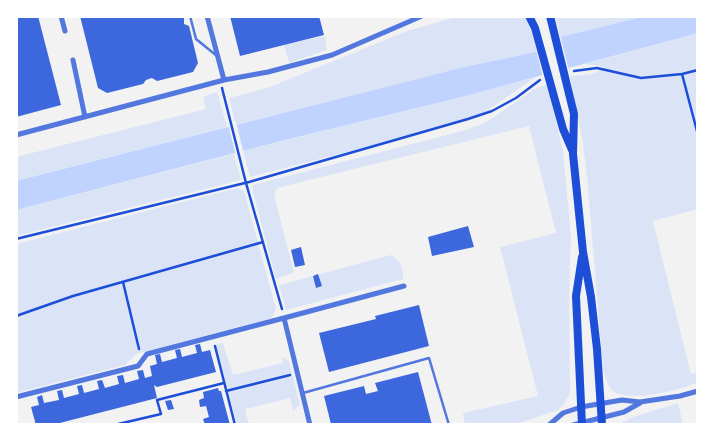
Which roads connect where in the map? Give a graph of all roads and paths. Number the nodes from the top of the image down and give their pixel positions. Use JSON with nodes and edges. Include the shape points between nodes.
{"nodes":[{"id":1,"x":61,"y":16,"type":"edge"},
{"id":2,"x":190,"y":16,"type":"edge"},
{"id":3,"x":207,"y":16,"type":"edge"},
{"id":4,"x":422,"y":16,"type":"edge"},
{"id":5,"x":529,"y":16,"type":"edge"},
{"id":6,"x":551,"y":19,"type":"edge"},
{"id":7,"x":65,"y":31,"type":"dead end"},
{"id":8,"x":218,"y":57,"type":"junction"},
{"id":9,"x":73,"y":60,"type":"dead end"},
{"id":10,"x":698,"y":70,"type":"edge"},
{"id":11,"x":566,"y":72,"type":"dead end"},
{"id":12,"x":682,"y":74,"type":"junction"},
{"id":13,"x":548,"y":78,"type":"dead end"},
{"id":14,"x":222,"y":81,"type":"junction"},
{"id":15,"x":85,"y":117,"type":"junction"},
{"id":16,"x":16,"y":135,"type":"edge"},
{"id":17,"x":698,"y":135,"type":"edge"},
{"id":18,"x":574,"y":154,"type":"junction"},
{"id":19,"x":246,"y":182,"type":"junction"},
{"id":20,"x":16,"y":239,"type":"edge"},
{"id":21,"x":263,"y":242,"type":"junction"},
{"id":22,"x":583,"y":252,"type":"junction"},
{"id":23,"x":123,"y":281,"type":"junction"},
{"id":24,"x":404,"y":286,"type":"dead end"},
{"id":25,"x":16,"y":316,"type":"edge"},
{"id":26,"x":284,"y":318,"type":"junction"},
{"id":27,"x":212,"y":337,"type":"junction"},
{"id":28,"x":142,"y":360,"type":"junction"},
{"id":29,"x":298,"y":373,"type":"junction"},
{"id":30,"x":224,"y":383,"type":"junction"},
{"id":31,"x":226,"y":391,"type":"junction"},
{"id":32,"x":698,"y":391,"type":"edge"},
{"id":33,"x":302,"y":393,"type":"junction"},
{"id":34,"x":16,"y":397,"type":"edge"},
{"id":35,"x":640,"y":402,"type":"junction"},
{"id":36,"x":601,"y":404,"type":"junction"},
{"id":37,"x":581,"y":407,"type":"junction"},
{"id":38,"x":602,"y":421,"type":"edge"},
{"id":39,"x":582,"y":424,"type":"edge"},
{"id":40,"x":114,"y":425,"type":"edge"},
{"id":41,"x":235,"y":425,"type":"edge"},
{"id":42,"x":310,"y":425,"type":"edge"},
{"id":43,"x":449,"y":425,"type":"edge"},
{"id":44,"x":549,"y":425,"type":"edge"},
{"id":45,"x":573,"y":425,"type":"edge"}],
"edges":[{"from":1,"to":7,"type":"street"},
{"from":2,"to":8,"type":"lane","via":[[196,39]]},
{"from":3,"to":8,"type":"street"},
{"from":4,"to":14,"type":"street","via":[[332,54]]},
{"from":5,"to":18,"type":"main road","via":[[563,130]]},
{"from":6,"to":18,"type":"main road","via":[[574,114]]},
{"from":8,"to":14,"type":"street"},
{"from":9,"to":15,"type":"street"},
{"from":10,"to":12,"type":"path"},
{"from":11,"to":12,"type":"path","via":[[597,68],[641,78]]},
{"from":12,"to":17,"type":"path"},
{"from":13,"to":19,"type":"path","via":[[539,80],[492,112]]},
{"from":14,"to":15,"type":"street"},
{"from":14,"to":19,"type":"path"},
{"from":15,"to":16,"type":"street"},
{"from":18,"to":22,"type":"main road"},
{"from":19,"to":20,"type":"path"},
{"from":19,"to":21,"type":"path"},
{"from":21,"to":23,"type":"path"},
{"from":21,"to":26,"type":"path"},
{"from":22,"to":36,"type":"main road","via":[[591,297]]},
{"from":22,"to":37,"type":"main road","via":[[576,296]]},
{"from":23,"to":25,"type":"path"},
{"from":23,"to":28,"type":"path"},
{"from":24,"to":26,"type":"street"},
{"from":26,"to":27,"type":"street"},
{"from":26,"to":29,"type":"street"},
{"from":27,"to":28,"type":"street","via":[[147,354]]},
{"from":27,"to":30,"type":"path"},
{"from":28,"to":34,"type":"street","via":[[138,366]]},
{"from":29,"to":31,"type":"path"},
{"from":29,"to":33,"type":"street"},
{"from":30,"to":31,"type":"path"},
{"from":30,"to":40,"type":"path","via":[[157,400],[161,414]]},
{"from":31,"to":41,"type":"path"},
{"from":32,"to":35,"type":"street"},
{"from":33,"to":42,"type":"street"},
{"from":33,"to":43,"type":"lane","via":[[429,358]]},
{"from":35,"to":36,"type":"street","via":[[622,400]]},
{"from":35,"to":38,"type":"street"},
{"from":36,"to":37,"type":"street"},
{"from":36,"to":38,"type":"main road"},
{"from":37,"to":39,"type":"main road"},
{"from":37,"to":44,"type":"street","via":[[563,412]]},
{"from":38,"to":39,"type":"street"},
{"from":39,"to":45,"type":"street"}]}
